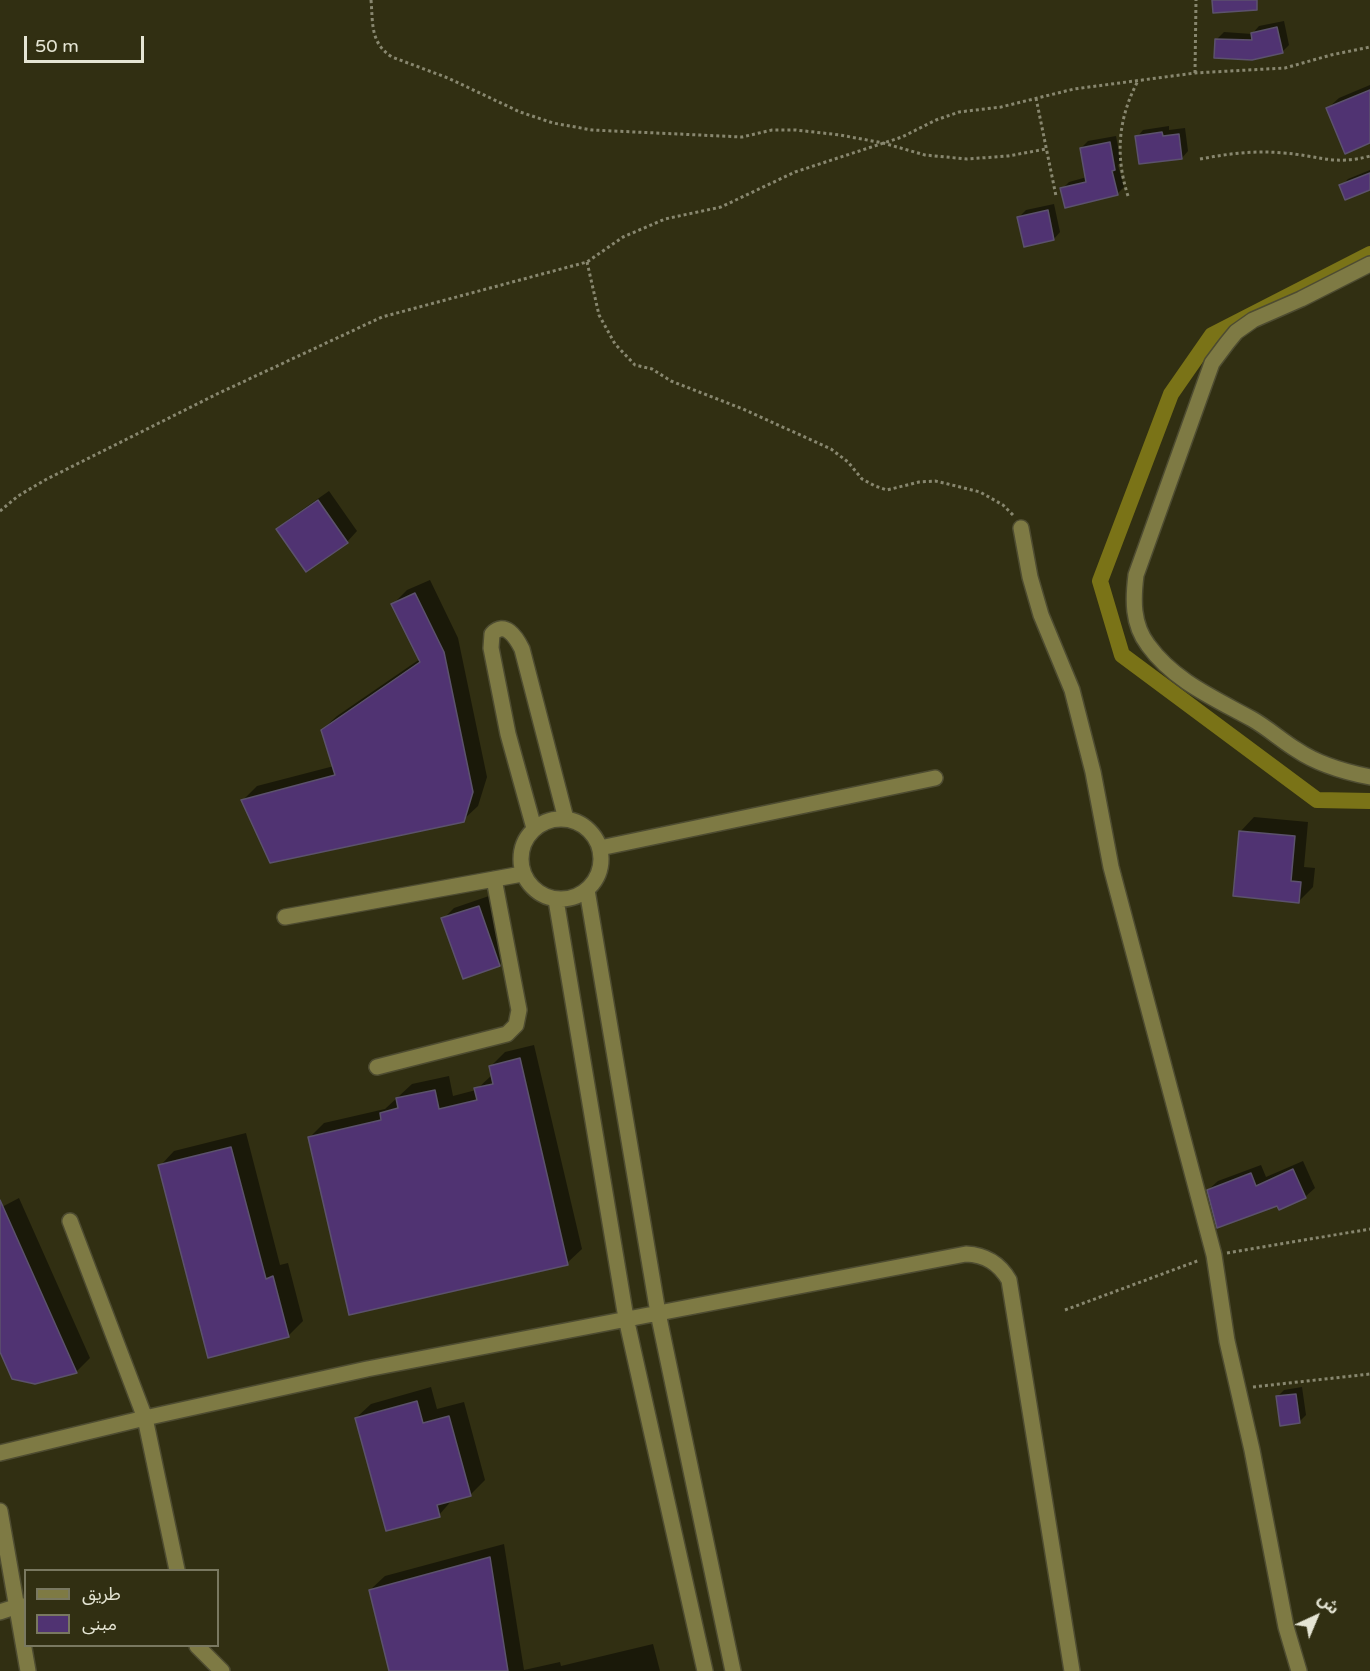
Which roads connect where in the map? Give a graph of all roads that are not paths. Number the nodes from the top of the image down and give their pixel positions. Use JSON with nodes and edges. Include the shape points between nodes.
{"nodes":[{"id":1,"x":1370,"y":264,"type":"edge"},
{"id":2,"x":1021,"y":528,"type":"road end"},
{"id":3,"x":1370,"y":777,"type":"edge"},
{"id":4,"x":935,"y":778,"type":"dead end"},
{"id":5,"x":566,"y":819,"type":"junction"},
{"id":6,"x":534,"y":828,"type":"junction"},
{"id":7,"x":600,"y":848,"type":"junction"},
{"id":8,"x":522,"y":874,"type":"junction"},
{"id":9,"x":494,"y":879,"type":"junction"},
{"id":10,"x":587,"y":890,"type":"junction"},
{"id":11,"x":556,"y":900,"type":"junction"},
{"id":12,"x":285,"y":917,"type":"dead end"},
{"id":13,"x":377,"y":1067,"type":"dead end"},
{"id":14,"x":70,"y":1221,"type":"dead end"},
{"id":15,"x":658,"y":1313,"type":"junction"},
{"id":16,"x":627,"y":1318,"type":"junction"},
{"id":17,"x":146,"y":1418,"type":"junction"},
{"id":18,"x":0,"y":1453,"type":"edge"},
{"id":19,"x":0,"y":1511,"type":"edge"},
{"id":20,"x":177,"y":1569,"type":"edge"},
{"id":21,"x":22,"y":1606,"type":"edge"},
{"id":22,"x":0,"y":1612,"type":"edge"},
{"id":23,"x":24,"y":1628,"type":"edge"},
{"id":24,"x":26,"y":1647,"type":"edge"},
{"id":25,"x":198,"y":1647,"type":"edge"},
{"id":26,"x":28,"y":1671,"type":"edge"},
{"id":27,"x":222,"y":1671,"type":"edge"},
{"id":28,"x":705,"y":1671,"type":"edge"},
{"id":29,"x":733,"y":1671,"type":"edge"},
{"id":30,"x":1072,"y":1671,"type":"edge"},
{"id":31,"x":1299,"y":1671,"type":"edge"}],
"edges":[{"from":1,"to":3,"type":"street","via":[[1253,320],[1236,332],[1212,363],[1136,574],[1133,598],[1136,620],[1147,644],[1172,671],[1299,752],[1327,766]]},
{"from":2,"to":31,"type":"street","via":[[1035,596],[1072,690],[1111,867],[1214,1255],[1227,1341],[1286,1627]]},
{"from":4,"to":7,"type":"street"},
{"from":5,"to":6,"type":"street","via":[[544,822]]},
{"from":5,"to":6,"type":"street","via":[[522,649],[511,632],[499,628],[492,634],[491,648],[508,734]]},
{"from":5,"to":7,"type":"street","via":[[581,824]]},
{"from":6,"to":8,"type":"street","via":[[524,842]]},
{"from":7,"to":10,"type":"street","via":[[597,878]]},
{"from":8,"to":9,"type":"street"},
{"from":8,"to":11,"type":"street","via":[[530,886]]},
{"from":9,"to":12,"type":"street"},
{"from":9,"to":13,"type":"street","via":[[519,1010],[516,1025],[507,1034]]},
{"from":10,"to":11,"type":"street"},
{"from":10,"to":15,"type":"street"},
{"from":11,"to":16,"type":"street"},
{"from":14,"to":17,"type":"street"},
{"from":15,"to":16,"type":"street"},
{"from":15,"to":29,"type":"street"},
{"from":15,"to":30,"type":"street","via":[[966,1254],[987,1258],[1000,1267],[1009,1280]]},
{"from":16,"to":17,"type":"street"},
{"from":16,"to":28,"type":"street"},
{"from":17,"to":18,"type":"street"},
{"from":17,"to":20,"type":"street"},
{"from":19,"to":21,"type":"street"},
{"from":21,"to":22,"type":"street"},
{"from":21,"to":23,"type":"street"},
{"from":24,"to":26,"type":"street"},
{"from":25,"to":27,"type":"street"}]}
